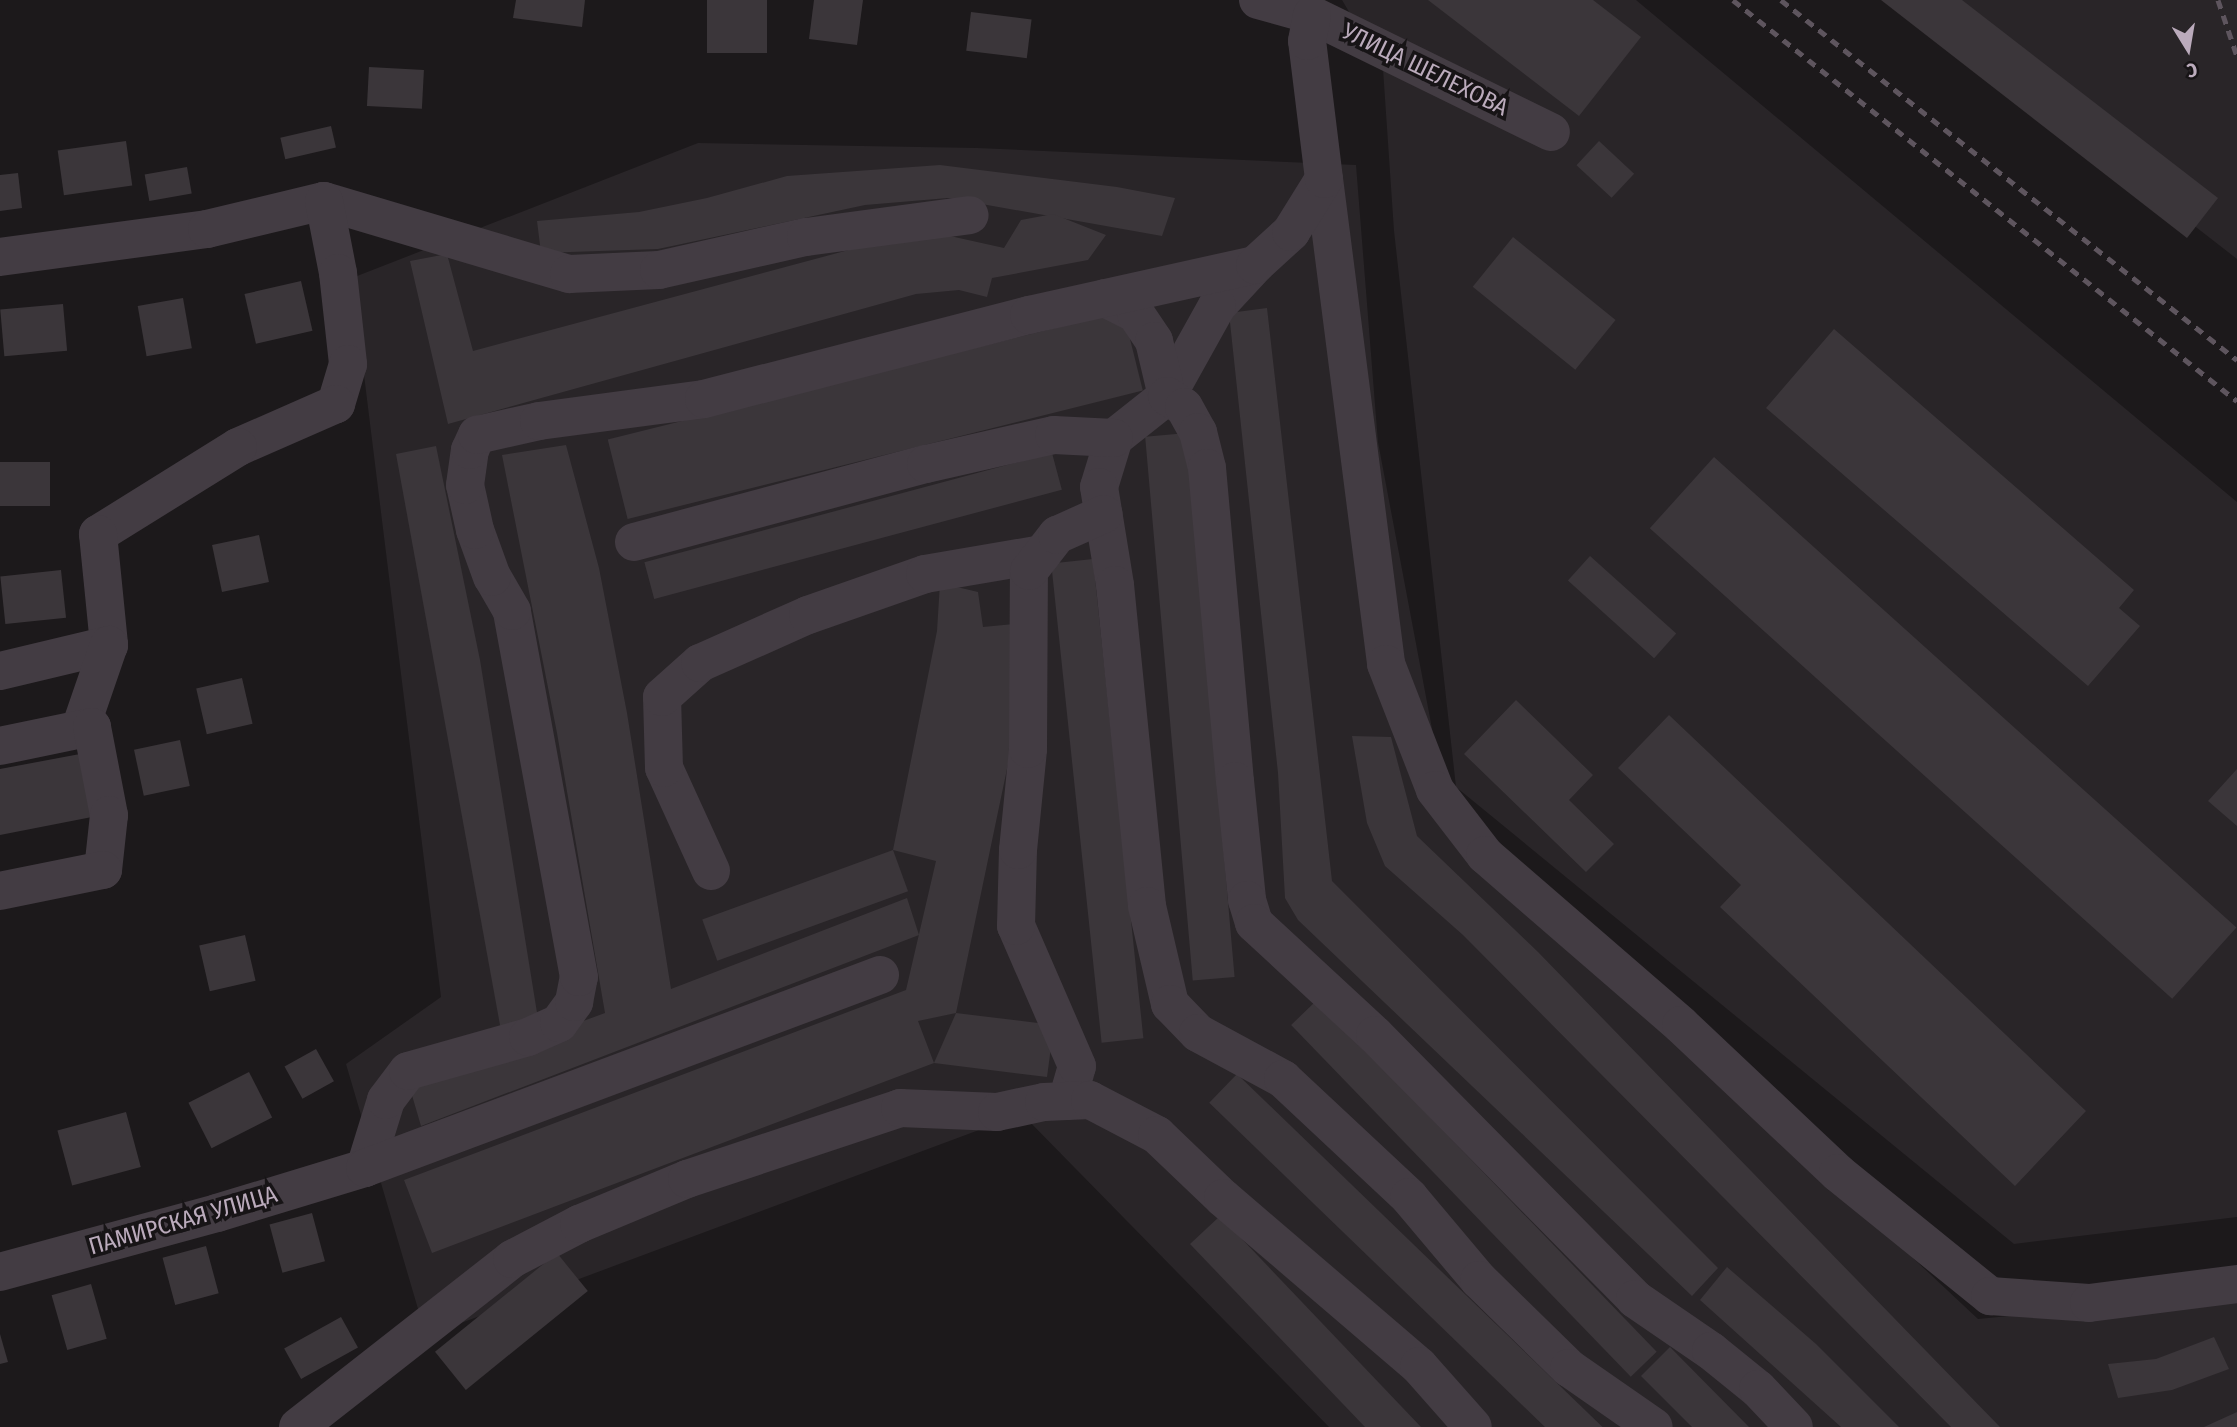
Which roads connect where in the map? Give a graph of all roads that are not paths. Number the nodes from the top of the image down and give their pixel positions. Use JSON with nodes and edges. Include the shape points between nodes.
{"nodes":[{"id":1,"x":1258,"y":0,"type":"edge"},
{"id":2,"x":1312,"y":15,"type":"junction"},
{"id":3,"x":1551,"y":132,"type":"dead end"},
{"id":4,"x":1324,"y":178,"type":"junction"},
{"id":5,"x":324,"y":201,"type":"junction"},
{"id":6,"x":970,"y":215,"type":"dead end"},
{"id":7,"x":0,"y":257,"type":"edge"},
{"id":8,"x":1255,"y":265,"type":"junction"},
{"id":9,"x":1105,"y":298,"type":"junction"},
{"id":10,"x":1167,"y":396,"type":"junction"},
{"id":11,"x":1114,"y":438,"type":"junction"},
{"id":12,"x":1104,"y":514,"type":"junction"},
{"id":13,"x":634,"y":542,"type":"dead end"},
{"id":14,"x":1042,"y":554,"type":"junction"},
{"id":15,"x":109,"y":645,"type":"junction"},
{"id":16,"x":0,"y":671,"type":"edge"},
{"id":17,"x":80,"y":729,"type":"junction"},
{"id":18,"x":0,"y":746,"type":"edge"},
{"id":19,"x":711,"y":871,"type":"dead end"},
{"id":20,"x":0,"y":891,"type":"edge"},
{"id":21,"x":880,"y":975,"type":"dead end"},
{"id":22,"x":1067,"y":1101,"type":"junction"},
{"id":23,"x":365,"y":1168,"type":"junction"},
{"id":24,"x":0,"y":1272,"type":"edge"},
{"id":25,"x":2237,"y":1284,"type":"edge"},
{"id":26,"x":298,"y":1427,"type":"edge"},
{"id":27,"x":1473,"y":1427,"type":"edge"},
{"id":28,"x":1654,"y":1427,"type":"edge"},
{"id":29,"x":1794,"y":1427,"type":"edge"}],
"edges":[{"from":1,"to":2,"type":"street","name":"УЛИЦА ШЕЛЕХОВА"},
{"from":2,"to":3,"type":"street","name":"УЛИЦА ШЕЛЕХОВА"},
{"from":2,"to":4,"type":"street","via":[[1307,40]]},
{"from":4,"to":8,"type":"street","via":[[1291,232]]},
{"from":4,"to":25,"type":"street","via":[[1386,664],[1435,790],[1485,855],[1681,1025],[1838,1173],[1990,1296],[2089,1303]]},
{"from":5,"to":6,"type":"street","via":[[569,274],[659,270],[806,237]]},
{"from":5,"to":7,"type":"street","via":[[207,229]]},
{"from":5,"to":15,"type":"street","via":[[348,364],[336,404],[238,447],[98,534]]},
{"from":8,"to":9,"type":"street"},
{"from":8,"to":10,"type":"street","via":[[1217,306]]},
{"from":9,"to":10,"type":"street","via":[[1136,314],[1154,341]]},
{"from":9,"to":23,"type":"street","via":[[704,399],[539,421],[477,435],[465,485],[483,553],[512,611],[579,977],[574,1002],[559,1023],[527,1038],[408,1071],[386,1100]]},
{"from":10,"to":11,"type":"street"},
{"from":10,"to":29,"type":"street","via":[[1184,407],[1198,432],[1207,468],[1247,900],[1254,923],[1375,1035],[1635,1299],[1711,1350]]},
{"from":11,"to":12,"type":"street","via":[[1099,487]]},
{"from":11,"to":13,"type":"street","via":[[1054,435]]},
{"from":12,"to":14,"type":"street","via":[[1057,535]]},
{"from":12,"to":28,"type":"street","via":[[1147,906],[1170,1004],[1198,1034],[1283,1079],[1409,1197],[1479,1280],[1569,1368]]},
{"from":14,"to":19,"type":"street","via":[[925,574],[808,615],[700,663],[662,697],[664,768]]},
{"from":14,"to":22,"type":"street","via":[[1029,570],[1028,749],[1016,926],[1077,1066]]},
{"from":15,"to":16,"type":"street"},
{"from":15,"to":17,"type":"street"},
{"from":17,"to":18,"type":"street"},
{"from":17,"to":20,"type":"street","via":[[92,727],[109,815],[103,870]]},
{"from":21,"to":23,"type":"street","name":"ПАМИРСКАЯ УЛИЦА"},
{"from":22,"to":26,"type":"street","via":[[997,1112],[900,1108],[687,1179],[579,1224],[512,1259]]},
{"from":22,"to":27,"type":"street","via":[[1090,1100],[1157,1135],[1223,1198],[1419,1366]]},
{"from":23,"to":24,"type":"street","name":"ПАМИРСКАЯ УЛИЦА"}]}
